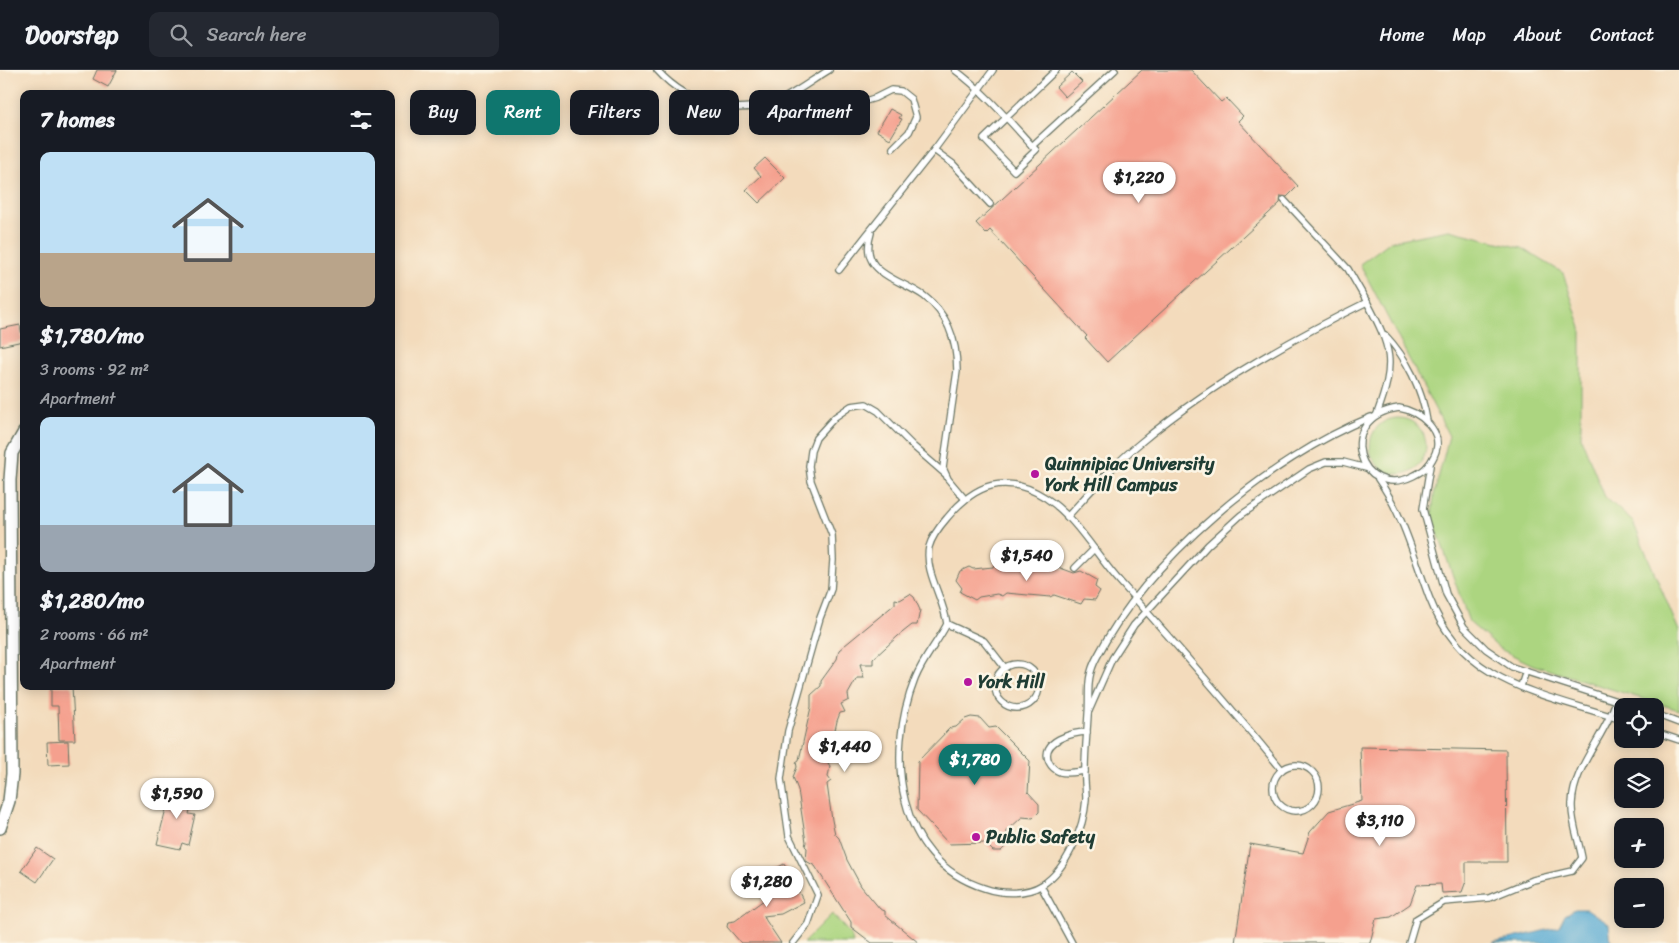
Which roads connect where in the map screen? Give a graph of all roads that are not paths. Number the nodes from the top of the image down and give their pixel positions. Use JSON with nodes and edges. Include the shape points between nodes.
{"nodes":[{"id":1,"x":657,"y":70,"type":"edge"},
{"id":2,"x":829,"y":70,"type":"edge"},
{"id":3,"x":955,"y":70,"type":"edge"},
{"id":4,"x":993,"y":70,"type":"edge"},
{"id":5,"x":1056,"y":70,"type":"edge"},
{"id":6,"x":1115,"y":70,"type":"edge"},
{"id":7,"x":978,"y":89,"type":"junction"},
{"id":8,"x":870,"y":100,"type":"edge"},
{"id":9,"x":1006,"y":118,"type":"junction"},
{"id":10,"x":1032,"y":146,"type":"junction"},
{"id":11,"x":894,"y":148,"type":"dead end"},
{"id":12,"x":934,"y":150,"type":"junction"},
{"id":13,"x":1284,"y":200,"type":"dead end"},
{"id":14,"x":990,"y":204,"type":"dead end"},
{"id":15,"x":871,"y":233,"type":"junction"},
{"id":16,"x":839,"y":270,"type":"dead end"},
{"id":17,"x":1368,"y":302,"type":"junction"},
{"id":18,"x":1384,"y":334,"type":"junction"},
{"id":19,"x":1374,"y":415,"type":"junction"},
{"id":20,"x":1427,"y":421,"type":"junction"},
{"id":21,"x":20,"y":439,"type":"edge"},
{"id":22,"x":1430,"y":466,"type":"junction"},
{"id":23,"x":1366,"y":468,"type":"junction"},
{"id":24,"x":944,"y":472,"type":"junction"},
{"id":25,"x":1378,"y":478,"type":"junction"},
{"id":26,"x":964,"y":498,"type":"junction"},
{"id":27,"x":1067,"y":517,"type":"junction"},
{"id":28,"x":1094,"y":549,"type":"junction"},
{"id":29,"x":1075,"y":568,"type":"dead end"},
{"id":30,"x":1136,"y":598,"type":"junction"},
{"id":31,"x":1146,"y":611,"type":"junction"},
{"id":32,"x":947,"y":624,"type":"junction"},
{"id":33,"x":1006,"y":668,"type":"junction"},
{"id":34,"x":1526,"y":671,"type":"junction"},
{"id":35,"x":1521,"y":686,"type":"junction"},
{"id":36,"x":1614,"y":699,"type":"edge"},
{"id":37,"x":1614,"y":706,"type":"edge"},
{"id":38,"x":1089,"y":711,"type":"junction"},
{"id":39,"x":1611,"y":716,"type":"junction"},
{"id":40,"x":1614,"y":717,"type":"edge"},
{"id":41,"x":1664,"y":717,"type":"edge"},
{"id":42,"x":1679,"y":723,"type":"edge"},
{"id":43,"x":1087,"y":732,"type":"junction"},
{"id":44,"x":1664,"y":735,"type":"edge"},
{"id":45,"x":1679,"y":740,"type":"edge"},
{"id":46,"x":1282,"y":770,"type":"junction"},
{"id":47,"x":1085,"y":771,"type":"junction"},
{"id":48,"x":0,"y":828,"type":"edge"},
{"id":49,"x":1041,"y":886,"type":"junction"},
{"id":50,"x":793,"y":943,"type":"edge"},
{"id":51,"x":1072,"y":943,"type":"edge"},
{"id":52,"x":1409,"y":943,"type":"edge"}],
"edges":[{"from":1,"to":2,"type":"lane","via":[[671,84],[696,100],[732,108],[778,100]]},
{"from":3,"to":7,"type":"lane"},
{"from":4,"to":7,"type":"lane"},
{"from":5,"to":9,"type":"lane"},
{"from":6,"to":10,"type":"lane"},
{"from":7,"to":9,"type":"lane"},
{"from":7,"to":12,"type":"lane"},
{"from":8,"to":11,"type":"lane","via":[[891,90],[901,91],[911,99],[916,117]]},
{"from":9,"to":10,"type":"lane"},
{"from":9,"to":10,"type":"lane","via":[[984,139],[1014,171],[1036,150]]},
{"from":12,"to":14,"type":"lane","via":[[953,164]]},
{"from":12,"to":15,"type":"lane"},
{"from":13,"to":17,"type":"lane","via":[[1348,269]]},
{"from":15,"to":16,"type":"lane"},
{"from":15,"to":24,"type":"lane","via":[[869,255],[876,268],[924,296],[943,317],[953,336],[957,357],[943,456]]},
{"from":17,"to":18,"type":"lane"},
{"from":17,"to":27,"type":"lane","via":[[1226,379],[1138,444]]},
{"from":18,"to":19,"type":"lane","via":[[1390,368],[1388,384]]},
{"from":18,"to":20,"type":"lane","via":[[1400,350],[1424,402]]},
{"from":19,"to":20,"type":"lane","via":[[1385,410],[1410,409]]},
{"from":19,"to":23,"type":"lane","via":[[1364,429],[1360,443]]},
{"from":19,"to":30,"type":"lane","via":[[1345,427],[1268,474],[1186,542]]},
{"from":20,"to":22,"type":"lane","via":[[1436,440],[1436,453]]},
{"from":21,"to":48,"type":"street","via":[[12,453],[10,480],[12,774],[9,801]]},
{"from":22,"to":25,"type":"lane","via":[[1408,479]]},
{"from":22,"to":34,"type":"lane","via":[[1423,509],[1446,594],[1464,627],[1486,649],[1512,667]]},
{"from":23,"to":25,"type":"lane"},
{"from":23,"to":31,"type":"lane","via":[[1343,462],[1326,462],[1272,492],[1208,545]]},
{"from":24,"to":26,"type":"lane"},
{"from":24,"to":50,"type":"lane","via":[[878,411],[866,404],[851,406],[834,417],[816,438],[811,451],[809,473],[832,535],[833,560],[831,590],[790,722],[781,779],[789,836],[818,895],[808,924]]},
{"from":25,"to":35,"type":"lane","via":[[1398,512],[1430,600],[1450,637],[1486,671]]},
{"from":26,"to":27,"type":"lane","via":[[992,486],[1013,485],[1040,494]]},
{"from":26,"to":32,"type":"lane","via":[[941,524],[929,548],[932,573]]},
{"from":27,"to":28,"type":"lane"},
{"from":28,"to":29,"type":"lane"},
{"from":28,"to":30,"type":"lane"},
{"from":30,"to":31,"type":"lane"},
{"from":30,"to":38,"type":"lane","via":[[1112,630],[1089,675]]},
{"from":31,"to":38,"type":"lane","via":[[1112,659]]},
{"from":31,"to":46,"type":"lane"},
{"from":32,"to":33,"type":"lane","via":[[984,641]]},
{"from":32,"to":49,"type":"lane","via":[[923,661],[907,702],[899,745],[908,816],[921,841],[959,877],[1000,892]]},
{"from":33,"to":33,"type":"lane","via":[[995,683],[996,694],[1000,701],[1011,707],[1027,706],[1038,690],[1036,676],[1025,666],[1017,664]]},
{"from":34,"to":35,"type":"lane"},
{"from":34,"to":36,"type":"lane"},
{"from":35,"to":39,"type":"lane"},
{"from":37,"to":39,"type":"lane"},
{"from":38,"to":43,"type":"lane"},
{"from":39,"to":40,"type":"lane"},
{"from":39,"to":52,"type":"lane","via":[[1582,766],[1572,804],[1582,858],[1572,871],[1533,880],[1489,898],[1444,902],[1416,919]]},
{"from":41,"to":42,"type":"lane"},
{"from":43,"to":47,"type":"lane"},
{"from":43,"to":47,"type":"lane","via":[[1075,732],[1057,741],[1049,748],[1047,757],[1049,764],[1062,772]]},
{"from":44,"to":45,"type":"lane"},
{"from":46,"to":46,"type":"lane","via":[[1274,779],[1272,789],[1279,804],[1297,811],[1312,805],[1319,791],[1314,774],[1296,764]]},
{"from":47,"to":49,"type":"lane","via":[[1086,801],[1075,839],[1053,876]]},
{"from":49,"to":51,"type":"lane"}]}
